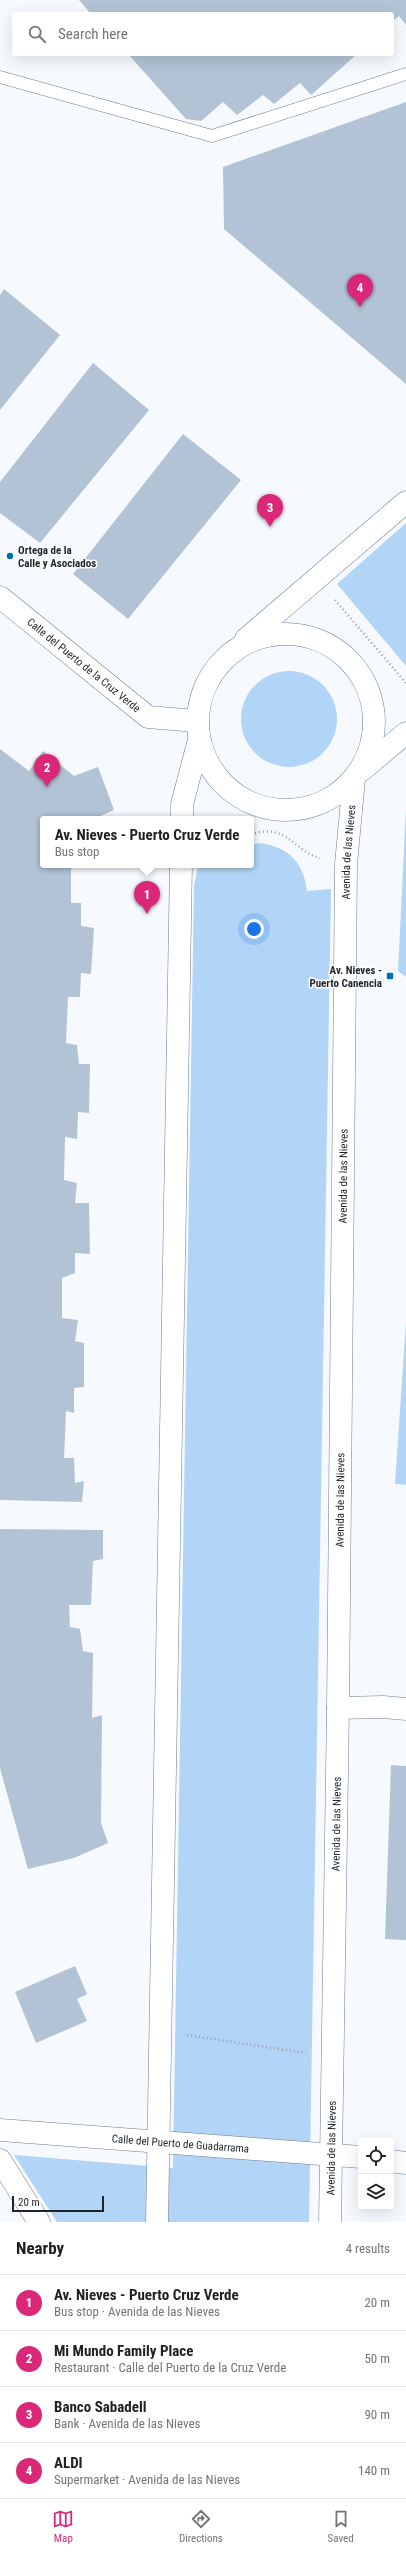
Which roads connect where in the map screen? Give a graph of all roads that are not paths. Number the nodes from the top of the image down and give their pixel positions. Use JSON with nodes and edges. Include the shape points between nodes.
{"nodes":[{"id":1,"x":406,"y":74,"type":"edge"},
{"id":2,"x":0,"y":77,"type":"edge"},
{"id":3,"x":406,"y":502,"type":"edge"},
{"id":4,"x":0,"y":597,"type":"edge"},
{"id":5,"x":231,"y":652,"type":"junction"},
{"id":6,"x":198,"y":730,"type":"junction"},
{"id":7,"x":406,"y":733,"type":"edge"},
{"id":8,"x":357,"y":775,"type":"junction"},
{"id":9,"x":182,"y":816,"type":"edge"},
{"id":10,"x":181,"y":868,"type":"edge"},
{"id":11,"x":338,"y":1708,"type":"junction"},
{"id":12,"x":406,"y":1709,"type":"edge"},
{"id":13,"x":0,"y":2130,"type":"edge"},
{"id":14,"x":159,"y":2140,"type":"junction"},
{"id":15,"x":331,"y":2153,"type":"junction"},
{"id":16,"x":358,"y":2157,"type":"edge"},
{"id":17,"x":0,"y":2160,"type":"edge"},
{"id":18,"x":394,"y":2161,"type":"edge"},
{"id":19,"x":406,"y":2163,"type":"edge"},
{"id":20,"x":39,"y":2222,"type":"edge"},
{"id":21,"x":157,"y":2222,"type":"edge"},
{"id":22,"x":330,"y":2222,"type":"edge"}],
"edges":[{"from":1,"to":2,"type":"lane","via":[[212,136]]},
{"from":3,"to":5,"type":"street"},
{"from":4,"to":6,"type":"street","name":"Calle del Puerto de la Cruz Verde","via":[[148,717]]},
{"from":5,"to":6,"type":"street","via":[[213,672],[204,690]]},
{"from":5,"to":8,"type":"street","via":[[253,640],[278,634],[304,636],[328,645],[349,660],[364,682],[372,706],[374,732],[367,756]]},
{"from":6,"to":8,"type":"street","via":[[207,763],[222,783],[241,798],[264,808],[289,811],[313,806],[336,796]]},
{"from":6,"to":9,"type":"street","via":[[182,804]]},
{"from":7,"to":8,"type":"street"},
{"from":8,"to":11,"type":"street","name":"Avenida de las Nieves","via":[[346,864]]},
{"from":10,"to":14,"type":"street"},
{"from":11,"to":12,"type":"street","via":[[383,1706]]},
{"from":11,"to":15,"type":"street","name":"Avenida de las Nieves"},
{"from":13,"to":14,"type":"street","name":"Calle del Puerto de Guadarrama"},
{"from":14,"to":15,"type":"street","name":"Calle del Puerto de Guadarrama"},
{"from":14,"to":21,"type":"street"},
{"from":15,"to":16,"type":"street","name":"Calle del Puerto de Guadarrama"},
{"from":15,"to":22,"type":"street","name":"Avenida de las Nieves"},
{"from":17,"to":20,"type":"street"},
{"from":18,"to":19,"type":"street"}]}
